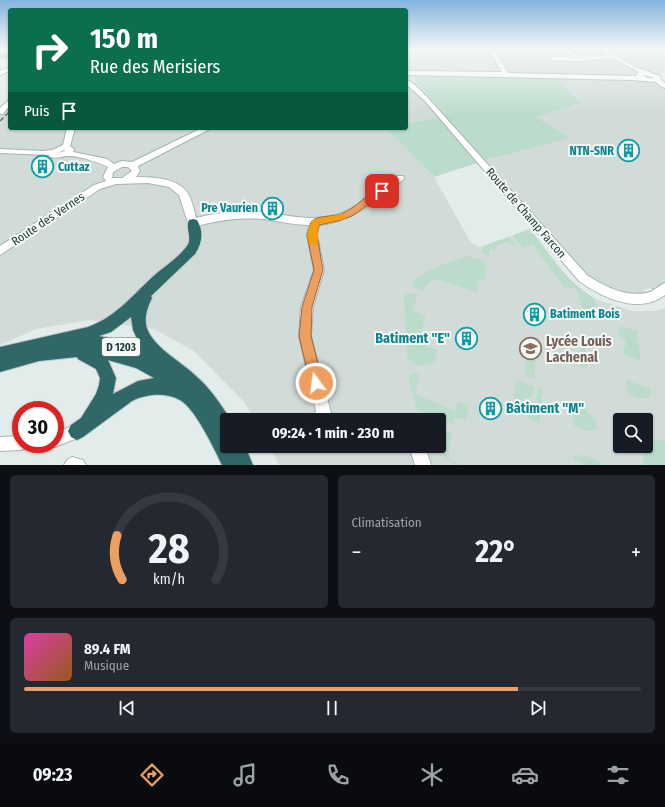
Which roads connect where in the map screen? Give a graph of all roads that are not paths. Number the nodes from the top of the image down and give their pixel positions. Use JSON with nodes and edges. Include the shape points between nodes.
{"nodes":[{"id":1,"x":504,"y":71,"type":"edge"},
{"id":2,"x":639,"y":71,"type":"edge"},
{"id":3,"x":506,"y":74,"type":"junction"},
{"id":4,"x":651,"y":76,"type":"edge"},
{"id":5,"x":408,"y":78,"type":"edge"},
{"id":6,"x":408,"y":80,"type":"edge"},
{"id":7,"x":665,"y":86,"type":"edge"},
{"id":8,"x":8,"y":103,"type":"edge"},
{"id":9,"x":0,"y":112,"type":"edge"},
{"id":10,"x":71,"y":130,"type":"edge"},
{"id":11,"x":204,"y":130,"type":"edge"},
{"id":12,"x":67,"y":150,"type":"junction"},
{"id":13,"x":0,"y":151,"type":"edge"},
{"id":14,"x":114,"y":167,"type":"junction"},
{"id":15,"x":135,"y":168,"type":"junction"},
{"id":16,"x":400,"y":178,"type":"dead end"},
{"id":17,"x":110,"y":179,"type":"junction"},
{"id":18,"x":126,"y":180,"type":"junction"},
{"id":19,"x":158,"y":182,"type":"junction"},
{"id":20,"x":315,"y":222,"type":"junction"},
{"id":21,"x":193,"y":223,"type":"junction"},
{"id":22,"x":0,"y":251,"type":"edge"},
{"id":23,"x":665,"y":288,"type":"edge"},
{"id":24,"x":148,"y":291,"type":"junction"},
{"id":25,"x":42,"y":345,"type":"junction"},
{"id":26,"x":77,"y":351,"type":"junction"},
{"id":27,"x":0,"y":355,"type":"edge"},
{"id":28,"x":0,"y":364,"type":"edge"},
{"id":29,"x":191,"y":390,"type":"junction"},
{"id":30,"x":324,"y":413,"type":"edge"},
{"id":31,"x":220,"y":419,"type":"edge"},
{"id":32,"x":77,"y":431,"type":"junction"},
{"id":33,"x":64,"y":436,"type":"edge"},
{"id":34,"x":12,"y":443,"type":"edge"},
{"id":35,"x":0,"y":444,"type":"edge"},
{"id":36,"x":239,"y":453,"type":"edge"},
{"id":37,"x":419,"y":453,"type":"edge"},
{"id":38,"x":72,"y":465,"type":"edge"},
{"id":39,"x":78,"y":465,"type":"edge"},
{"id":40,"x":232,"y":465,"type":"edge"},
{"id":41,"x":244,"y":465,"type":"edge"},
{"id":42,"x":423,"y":465,"type":"edge"}],
"edges":[{"from":1,"to":3,"type":"street"},
{"from":2,"to":4,"type":"street"},
{"from":3,"to":4,"type":"street","via":[[604,78]]},
{"from":3,"to":5,"type":"street"},
{"from":4,"to":7,"type":"street"},
{"from":6,"to":23,"type":"street","name":"Route de Champ Farcon","via":[[583,278],[601,290],[628,298],[655,296]]},
{"from":8,"to":9,"type":"street"},
{"from":10,"to":12,"type":"street"},
{"from":11,"to":15,"type":"street"},
{"from":12,"to":13,"type":"street","via":[[60,148],[53,152]]},
{"from":12,"to":14,"type":"street"},
{"from":14,"to":15,"type":"street","via":[[125,164]]},
{"from":14,"to":17,"type":"street","via":[[108,172]]},
{"from":15,"to":18,"type":"street","via":[[134,175]]},
{"from":15,"to":19,"type":"street"},
{"from":16,"to":20,"type":"street","via":[[349,214]]},
{"from":17,"to":18,"type":"street","name":"Route des Vernes"},
{"from":17,"to":22,"type":"street","name":"Route des Vernes"},
{"from":18,"to":19,"type":"street","name":"Route des Vernes"},
{"from":19,"to":21,"type":"street","via":[[172,185],[182,192]]},
{"from":20,"to":21,"type":"street","via":[[230,214]]},
{"from":20,"to":30,"type":"street","via":[[312,235],[318,270],[307,307],[305,336]]},
{"from":21,"to":24,"type":"highway","via":[[197,238],[195,245]]},
{"from":24,"to":25,"type":"highway","via":[[125,314],[106,327]]},
{"from":24,"to":29,"type":"highway","via":[[138,314],[142,336]]},
{"from":25,"to":27,"type":"highway","number":"D 1203"},
{"from":25,"to":29,"type":"highway","number":"D 1203","via":[[91,343],[127,348],[163,362]]},
{"from":26,"to":28,"type":"highway","number":"D 1203","via":[[39,354]]},
{"from":26,"to":29,"type":"highway","number":"D 1203","via":[[113,354],[140,362]]},
{"from":26,"to":32,"type":"highway","via":[[102,364],[108,379],[101,402]]},
{"from":29,"to":31,"type":"highway","number":"D 1203","via":[[209,403]]},
{"from":29,"to":32,"type":"highway","via":[[141,387],[126,394]]},
{"from":29,"to":40,"type":"highway","number":"D 1203"},
{"from":32,"to":33,"type":"street"},
{"from":34,"to":35,"type":"street"},
{"from":36,"to":41,"type":"highway"},
{"from":37,"to":42,"type":"street"},
{"from":38,"to":39,"type":"street"}]}
